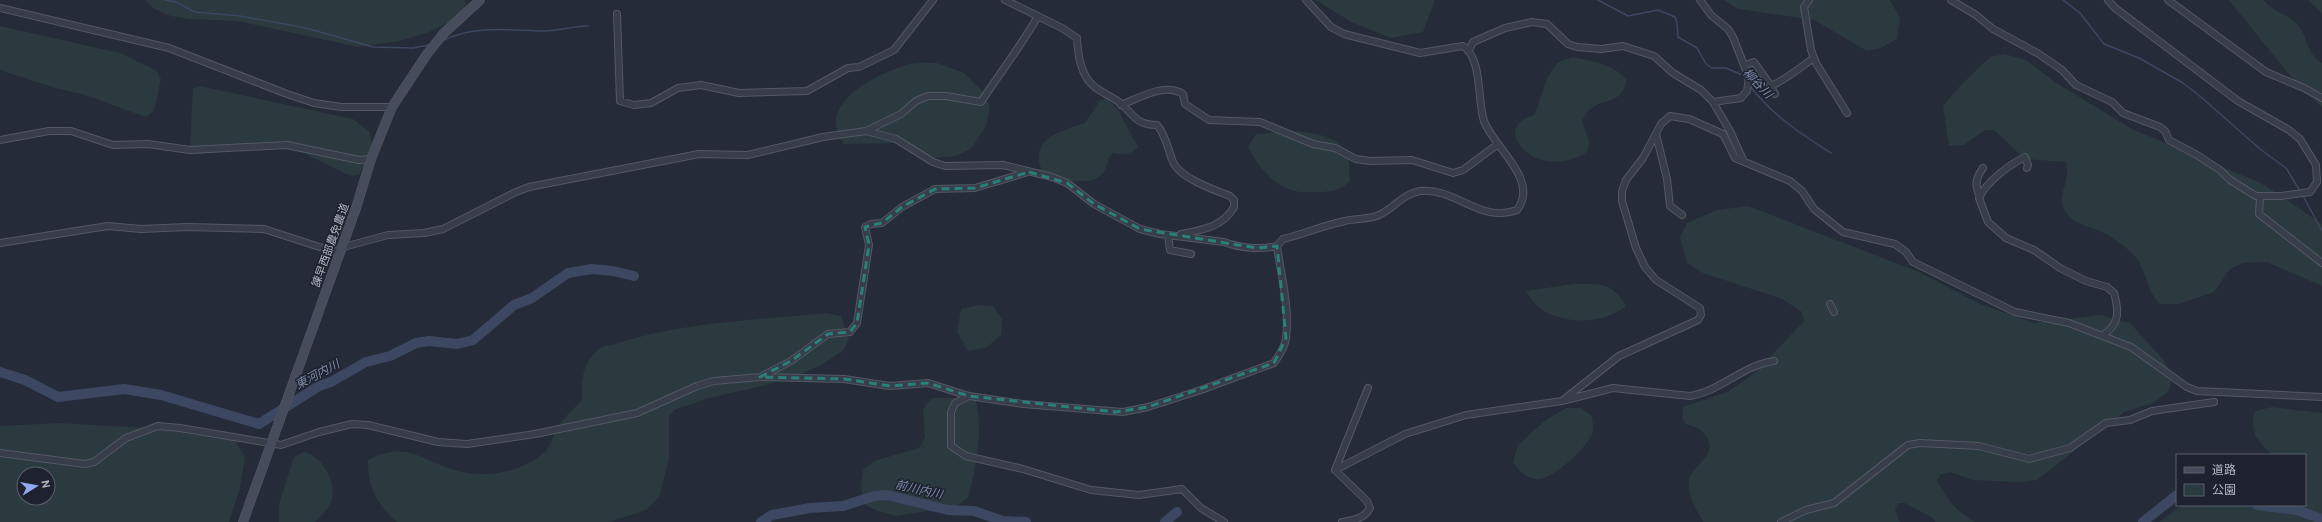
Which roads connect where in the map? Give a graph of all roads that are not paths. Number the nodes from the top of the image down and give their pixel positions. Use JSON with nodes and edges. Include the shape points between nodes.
{"nodes":[{"id":1,"x":480,"y":0,"type":"edge"},
{"id":2,"x":933,"y":0,"type":"edge"},
{"id":3,"x":1005,"y":0,"type":"edge"},
{"id":4,"x":1306,"y":0,"type":"edge"},
{"id":5,"x":1700,"y":0,"type":"edge"},
{"id":6,"x":1808,"y":0,"type":"edge"},
{"id":7,"x":1950,"y":0,"type":"edge"},
{"id":8,"x":1960,"y":0,"type":"edge"},
{"id":9,"x":2108,"y":0,"type":"edge"},
{"id":10,"x":2168,"y":0,"type":"edge"},
{"id":11,"x":0,"y":8,"type":"edge"},
{"id":12,"x":1970,"y":11,"type":"junction"},
{"id":13,"x":617,"y":14,"type":"dead end"},
{"id":14,"x":1038,"y":16,"type":"junction"},
{"id":15,"x":1469,"y":50,"type":"junction"},
{"id":16,"x":1814,"y":58,"type":"junction"},
{"id":17,"x":1745,"y":65,"type":"junction"},
{"id":18,"x":1771,"y":86,"type":"junction"},
{"id":19,"x":1774,"y":94,"type":"dead end"},
{"id":20,"x":2322,"y":98,"type":"edge"},
{"id":21,"x":1713,"y":102,"type":"junction"},
{"id":22,"x":1122,"y":104,"type":"junction"},
{"id":23,"x":392,"y":107,"type":"junction"},
{"id":24,"x":1847,"y":113,"type":"dead end"},
{"id":25,"x":866,"y":131,"type":"junction"},
{"id":26,"x":1656,"y":134,"type":"junction"},
{"id":27,"x":0,"y":140,"type":"edge"},
{"id":28,"x":1498,"y":144,"type":"junction"},
{"id":29,"x":371,"y":159,"type":"junction"},
{"id":30,"x":1743,"y":160,"type":"junction"},
{"id":31,"x":1983,"y":168,"type":"dead end"},
{"id":32,"x":2027,"y":168,"type":"dead end"},
{"id":33,"x":1029,"y":172,"type":"junction"},
{"id":34,"x":2317,"y":182,"type":"junction"},
{"id":35,"x":2322,"y":187,"type":"edge"},
{"id":36,"x":1980,"y":196,"type":"junction"},
{"id":37,"x":2260,"y":198,"type":"junction"},
{"id":38,"x":1682,"y":214,"type":"dead end"},
{"id":39,"x":1168,"y":235,"type":"junction"},
{"id":40,"x":1176,"y":236,"type":"junction"},
{"id":41,"x":0,"y":243,"type":"edge"},
{"id":42,"x":1277,"y":246,"type":"junction"},
{"id":43,"x":340,"y":248,"type":"junction"},
{"id":44,"x":1191,"y":254,"type":"dead end"},
{"id":45,"x":2322,"y":263,"type":"edge"},
{"id":46,"x":1830,"y":304,"type":"dead end"},
{"id":47,"x":1834,"y":312,"type":"dead end"},
{"id":48,"x":2103,"y":335,"type":"junction"},
{"id":49,"x":1774,"y":361,"type":"dead end"},
{"id":50,"x":760,"y":377,"type":"junction"},
{"id":51,"x":1368,"y":388,"type":"dead end"},
{"id":52,"x":969,"y":396,"type":"junction"},
{"id":53,"x":2322,"y":397,"type":"edge"},
{"id":54,"x":1562,"y":401,"type":"junction"},
{"id":55,"x":2214,"y":402,"type":"dead end"},
{"id":56,"x":271,"y":444,"type":"junction"},
{"id":57,"x":0,"y":453,"type":"edge"},
{"id":58,"x":1335,"y":470,"type":"junction"},
{"id":59,"x":243,"y":522,"type":"edge"},
{"id":60,"x":1224,"y":522,"type":"edge"},
{"id":61,"x":1342,"y":522,"type":"edge"},
{"id":62,"x":1781,"y":522,"type":"edge"}],
"edges":[{"from":1,"to":23,"type":"street","name":"諫早西部農免農道","via":[[443,34]]},
{"from":2,"to":13,"type":"street","via":[[894,50],[859,67],[848,68],[807,91],[738,93],[701,85],[678,88],[651,103],[634,105],[620,101]]},
{"from":3,"to":14,"type":"street"},
{"from":4,"to":15,"type":"street","via":[[1332,27],[1344,34],[1420,52],[1463,46]]},
{"from":5,"to":17,"type":"street","via":[[1734,37]]},
{"from":6,"to":16,"type":"street","via":[[1804,7]]},
{"from":7,"to":12,"type":"street"},
{"from":8,"to":12,"type":"street"},
{"from":9,"to":34,"type":"street","via":[[2115,8],[2238,100],[2300,139],[2316,165]]},
{"from":10,"to":20,"type":"street","via":[[2266,72]]},
{"from":11,"to":23,"type":"street","via":[[169,48],[314,103],[341,107]]},
{"from":12,"to":37,"type":"street","via":[[2062,70],[2076,85],[2112,102],[2123,112],[2160,127],[2169,140],[2197,155],[2230,180]]},
{"from":14,"to":22,"type":"street","via":[[1077,38],[1078,61],[1094,86]]},
{"from":14,"to":25,"type":"street","via":[[1022,44],[981,102],[928,96],[916,100],[901,114]]},
{"from":15,"to":21,"type":"street","via":[[1473,42],[1505,28],[1532,22],[1547,24],[1568,44],[1577,47],[1601,49],[1623,46],[1654,56],[1673,73],[1701,90]]},
{"from":15,"to":28,"type":"street","via":[[1478,75],[1484,122]]},
{"from":16,"to":18,"type":"street","via":[[1797,72],[1789,74]]},
{"from":16,"to":24,"type":"street"},
{"from":17,"to":18,"type":"street","via":[[1754,62]]},
{"from":17,"to":21,"type":"street","via":[[1749,78],[1747,91],[1741,98]]},
{"from":18,"to":19,"type":"street"},
{"from":21,"to":30,"type":"street"},
{"from":22,"to":28,"type":"street","via":[[1163,90],[1178,91],[1182,94],[1185,104],[1209,120],[1260,122],[1313,144],[1334,148],[1356,159],[1412,160],[1453,173],[1463,170]]},
{"from":22,"to":40,"type":"street","via":[[1137,121],[1157,125],[1162,130],[1174,164],[1192,179],[1234,200],[1234,207],[1222,222]]},
{"from":23,"to":29,"type":"street","name":"諫早西部農免農道"},
{"from":25,"to":33,"type":"street","via":[[896,139],[933,162],[945,166],[1003,165]]},
{"from":25,"to":43,"type":"street","via":[[823,137],[748,155],[699,154],[529,187],[444,229],[388,235]]},
{"from":26,"to":30,"type":"street","via":[[1661,124],[1670,116],[1689,119],[1723,134],[1735,158]]},
{"from":26,"to":38,"type":"street","via":[[1667,179],[1670,206]]},
{"from":26,"to":54,"type":"street","via":[[1643,158],[1626,180],[1622,191],[1623,206],[1636,248],[1645,266],[1656,280],[1700,308],[1701,315],[1698,320],[1619,356]]},
{"from":27,"to":29,"type":"street","via":[[49,131],[71,131],[113,145],[148,144],[190,150],[287,145],[359,160]]},
{"from":28,"to":42,"type":"street","via":[[1521,180],[1521,204],[1517,210],[1497,214],[1479,210],[1436,191],[1419,192],[1404,196],[1381,215],[1346,220],[1283,239]]},
{"from":29,"to":43,"type":"street","name":"諫早西部農免農道"},
{"from":30,"to":48,"type":"street","via":[[1790,181],[1802,191],[1814,209],[1843,232],[1895,244],[1906,252],[1913,262],[2015,312],[2069,323]]},
{"from":31,"to":36,"type":"street","via":[[1977,177],[1976,187]]},
{"from":32,"to":36,"type":"street","via":[[2025,157],[1988,184]]},
{"from":33,"to":39,"type":"street","via":[[1067,183],[1094,204],[1140,229]]},
{"from":33,"to":50,"type":"street","via":[[975,188],[934,189],[902,207],[882,223],[865,227],[869,246],[857,323],[850,332],[828,334],[791,361]]},
{"from":34,"to":35,"type":"street"},
{"from":34,"to":37,"type":"street","via":[[2310,192],[2305,194]]},
{"from":36,"to":48,"type":"street","via":[[1988,222],[2006,238],[2034,250],[2060,268],[2114,293],[2118,318],[2113,329]]},
{"from":37,"to":45,"type":"street","via":[[2259,214]]},
{"from":39,"to":40,"type":"street"},
{"from":39,"to":44,"type":"street","via":[[1170,250]]},
{"from":40,"to":42,"type":"street","via":[[1251,247]]},
{"from":41,"to":43,"type":"street","via":[[108,226],[141,229],[187,227],[264,229],[335,252]]},
{"from":42,"to":52,"type":"street","via":[[1286,338],[1274,363],[1148,407],[1123,412],[1023,404]]},
{"from":43,"to":56,"type":"street","name":"諫早西部農免農道"},
{"from":46,"to":47,"type":"street"},
{"from":48,"to":53,"type":"street","via":[[2132,347],[2187,387],[2198,391]]},
{"from":49,"to":54,"type":"street","via":[[1759,363],[1701,394],[1690,396],[1613,388]]},
{"from":50,"to":52,"type":"street","via":[[844,379],[890,386],[928,383]]},
{"from":50,"to":56,"type":"street","via":[[714,381],[637,413],[535,434],[467,444],[438,442],[368,425],[352,424],[281,445]]},
{"from":51,"to":58,"type":"street"},
{"from":52,"to":60,"type":"street","via":[[955,403],[951,412],[951,446],[966,456],[1023,469],[1091,490],[1139,495],[1182,489],[1201,508]]},
{"from":54,"to":58,"type":"street","via":[[1466,415],[1435,423],[1405,434]]},
{"from":55,"to":62,"type":"street","via":[[2152,411],[2130,420],[2106,423],[2070,448],[2029,459],[1979,446],[1920,443],[1908,445],[1834,503],[1806,510]]},
{"from":56,"to":57,"type":"street","via":[[158,426],[126,438],[94,462],[85,464]]},
{"from":56,"to":59,"type":"street","name":"諫早西部農免農道"},
{"from":58,"to":61,"type":"street","via":[[1367,501],[1370,508],[1366,515],[1357,520]]}]}
